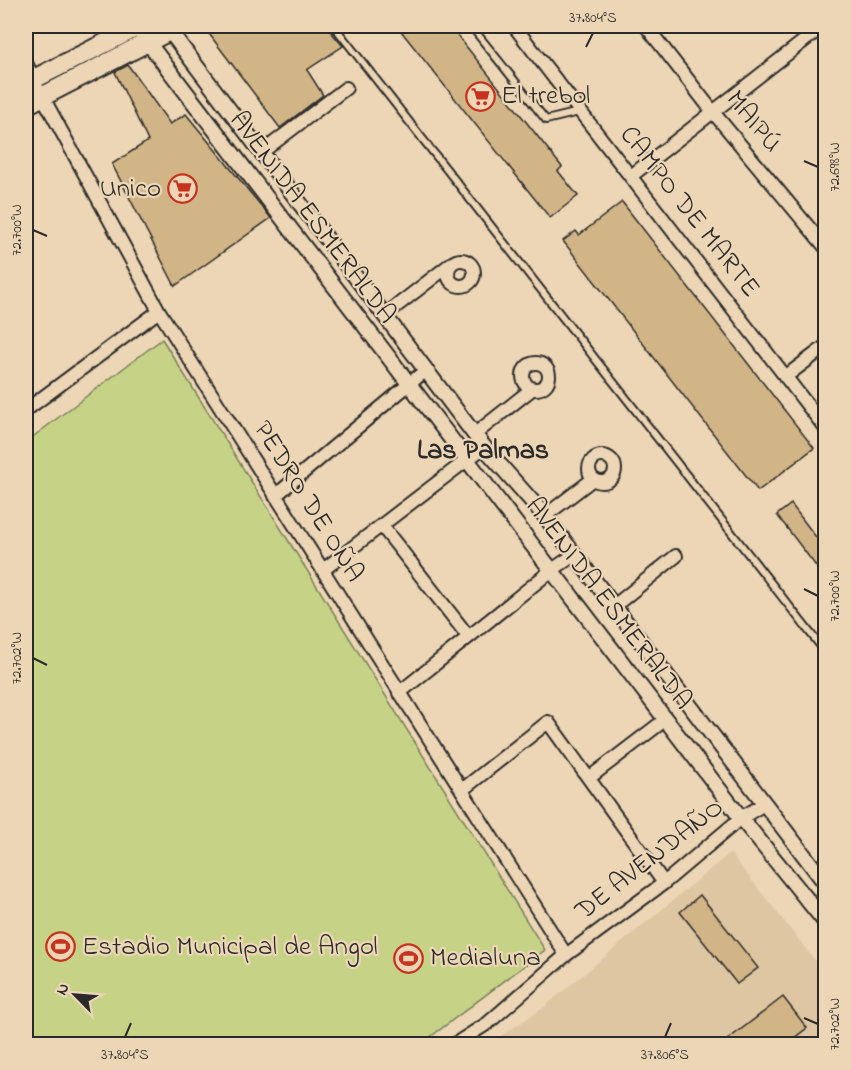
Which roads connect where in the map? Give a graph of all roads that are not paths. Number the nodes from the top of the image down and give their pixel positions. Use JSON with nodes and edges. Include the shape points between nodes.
{"nodes":[{"id":1,"x":334,"y":26,"type":"edge"},
{"id":2,"x":471,"y":26,"type":"edge"},
{"id":3,"x":514,"y":26,"type":"edge"},
{"id":4,"x":646,"y":26,"type":"edge"},
{"id":5,"x":824,"y":26,"type":"edge"},
{"id":6,"x":171,"y":27,"type":"edge"},
{"id":7,"x":141,"y":31,"type":"edge"},
{"id":8,"x":28,"y":76,"type":"edge"},
{"id":9,"x":346,"y":88,"type":"dead end"},
{"id":10,"x":34,"y":100,"type":"edge"},
{"id":11,"x":580,"y":111,"type":"junction"},
{"id":12,"x":713,"y":112,"type":"junction"},
{"id":13,"x":262,"y":152,"type":"junction"},
{"id":14,"x":631,"y":176,"type":"junction"},
{"id":15,"x":825,"y":248,"type":"edge"},
{"id":16,"x":452,"y":263,"type":"dead end"},
{"id":17,"x":159,"y":311,"type":"junction"},
{"id":18,"x":385,"y":315,"type":"junction"},
{"id":19,"x":825,"y":346,"type":"edge"},
{"id":20,"x":426,"y":370,"type":"junction"},
{"id":21,"x":785,"y":377,"type":"junction"},
{"id":22,"x":409,"y":385,"type":"junction"},
{"id":23,"x":532,"y":389,"type":"dead end"},
{"id":24,"x":26,"y":410,"type":"edge"},
{"id":25,"x":825,"y":429,"type":"edge"},
{"id":26,"x":474,"y":434,"type":"junction"},
{"id":27,"x":484,"y":447,"type":"junction"},
{"id":28,"x":467,"y":460,"type":"junction"},
{"id":29,"x":593,"y":479,"type":"dead end"},
{"id":30,"x":276,"y":496,"type":"junction"},
{"id":31,"x":545,"y":516,"type":"junction"},
{"id":32,"x":382,"y":526,"type":"junction"},
{"id":33,"x":574,"y":555,"type":"junction"},
{"id":34,"x":676,"y":556,"type":"dead end"},
{"id":35,"x":323,"y":570,"type":"junction"},
{"id":36,"x":552,"y":570,"type":"junction"},
{"id":37,"x":612,"y":607,"type":"junction"},
{"id":38,"x":468,"y":636,"type":"junction"},
{"id":39,"x":825,"y":653,"type":"edge"},
{"id":40,"x":674,"y":687,"type":"junction"},
{"id":41,"x":399,"y":693,"type":"junction"},
{"id":42,"x":652,"y":702,"type":"junction"},
{"id":43,"x":697,"y":717,"type":"junction"},
{"id":44,"x":666,"y":719,"type":"junction"},
{"id":45,"x":675,"y":732,"type":"junction"},
{"id":46,"x":589,"y":778,"type":"junction"},
{"id":47,"x":462,"y":790,"type":"junction"},
{"id":48,"x":764,"y":804,"type":"junction"},
{"id":49,"x":741,"y":818,"type":"junction"},
{"id":50,"x":664,"y":883,"type":"junction"},
{"id":51,"x":825,"y":884,"type":"edge"},
{"id":52,"x":825,"y":923,"type":"edge"},
{"id":53,"x":566,"y":955,"type":"junction"},
{"id":54,"x":455,"y":1044,"type":"edge"}],
"edges":[{"from":1,"to":39,"type":"lane"},
{"from":2,"to":11,"type":"lane","via":[[546,120]]},
{"from":3,"to":11,"type":"street","name":"CAMPO DE MARTE"},
{"from":4,"to":12,"type":"street","name":"MAIPÚ"},
{"from":5,"to":12,"type":"street"},
{"from":6,"to":7,"type":"main road"},
{"from":6,"to":13,"type":"street","name":"AVENIDA ESMERALDA"},
{"from":7,"to":8,"type":"main road"},
{"from":7,"to":10,"type":"main road"},
{"from":7,"to":22,"type":"street","name":"AVENIDA ESMERALDA"},
{"from":8,"to":10,"type":"street","name":"PEDRO DE OÑA"},
{"from":9,"to":13,"type":"street"},
{"from":10,"to":17,"type":"street","name":"PEDRO DE OÑA"},
{"from":11,"to":14,"type":"street","name":"CAMPO DE MARTE"},
{"from":12,"to":14,"type":"street"},
{"from":12,"to":15,"type":"street","name":"MAIPÚ"},
{"from":13,"to":18,"type":"street","name":"AVENIDA ESMERALDA"},
{"from":14,"to":21,"type":"street","name":"CAMPO DE MARTE"},
{"from":16,"to":18,"type":"street"},
{"from":17,"to":24,"type":"street"},
{"from":17,"to":30,"type":"street","name":"PEDRO DE OÑA"},
{"from":18,"to":20,"type":"street","name":"AVENIDA ESMERALDA"},
{"from":19,"to":21,"type":"street"},
{"from":20,"to":22,"type":"street"},
{"from":20,"to":26,"type":"street","name":"AVENIDA ESMERALDA"},
{"from":21,"to":25,"type":"street","name":"CAMPO DE MARTE"},
{"from":22,"to":28,"type":"street","name":"AVENIDA ESMERALDA"},
{"from":22,"to":30,"type":"street"},
{"from":23,"to":26,"type":"street"},
{"from":26,"to":27,"type":"street","name":"AVENIDA ESMERALDA"},
{"from":27,"to":28,"type":"street"},
{"from":27,"to":31,"type":"street","name":"AVENIDA ESMERALDA"},
{"from":28,"to":32,"type":"street"},
{"from":28,"to":36,"type":"street","name":"AVENIDA ESMERALDA"},
{"from":29,"to":31,"type":"street"},
{"from":30,"to":35,"type":"street","name":"PEDRO DE OÑA"},
{"from":31,"to":33,"type":"street","name":"AVENIDA ESMERALDA"},
{"from":32,"to":35,"type":"street"},
{"from":32,"to":38,"type":"street"},
{"from":33,"to":36,"type":"street"},
{"from":33,"to":37,"type":"street","name":"AVENIDA ESMERALDA"},
{"from":34,"to":37,"type":"street"},
{"from":35,"to":41,"type":"street","name":"PEDRO DE OÑA"},
{"from":36,"to":38,"type":"street"},
{"from":36,"to":42,"type":"street","name":"AVENIDA ESMERALDA"},
{"from":37,"to":40,"type":"street","name":"AVENIDA ESMERALDA"},
{"from":38,"to":41,"type":"street"},
{"from":40,"to":42,"type":"street"},
{"from":40,"to":43,"type":"street","name":"AVENIDA ESMERALDA"},
{"from":41,"to":47,"type":"street","name":"PEDRO DE OÑA"},
{"from":42,"to":44,"type":"street","name":"AVENIDA ESMERALDA"},
{"from":43,"to":45,"type":"street"},
{"from":43,"to":48,"type":"street","name":"AVENIDA ESMERALDA"},
{"from":44,"to":45,"type":"street","name":"AVENIDA ESMERALDA"},
{"from":44,"to":46,"type":"street"},
{"from":45,"to":49,"type":"street","name":"AVENIDA ESMERALDA"},
{"from":46,"to":47,"type":"street","via":[[548,722]]},
{"from":46,"to":50,"type":"street"},
{"from":47,"to":53,"type":"street","name":"PEDRO DE OÑA"},
{"from":48,"to":49,"type":"street","name":"DE AVENDAÑO"},
{"from":48,"to":51,"type":"street","name":"AVENIDA ESMERALDA"},
{"from":49,"to":50,"type":"street","name":"DE AVENDAÑO"},
{"from":49,"to":52,"type":"street","name":"AVENIDA ESMERALDA"},
{"from":50,"to":53,"type":"street","name":"DE AVENDAÑO"},
{"from":53,"to":54,"type":"street","name":"DE AVENDAÑO","via":[[488,1023]]}]}
